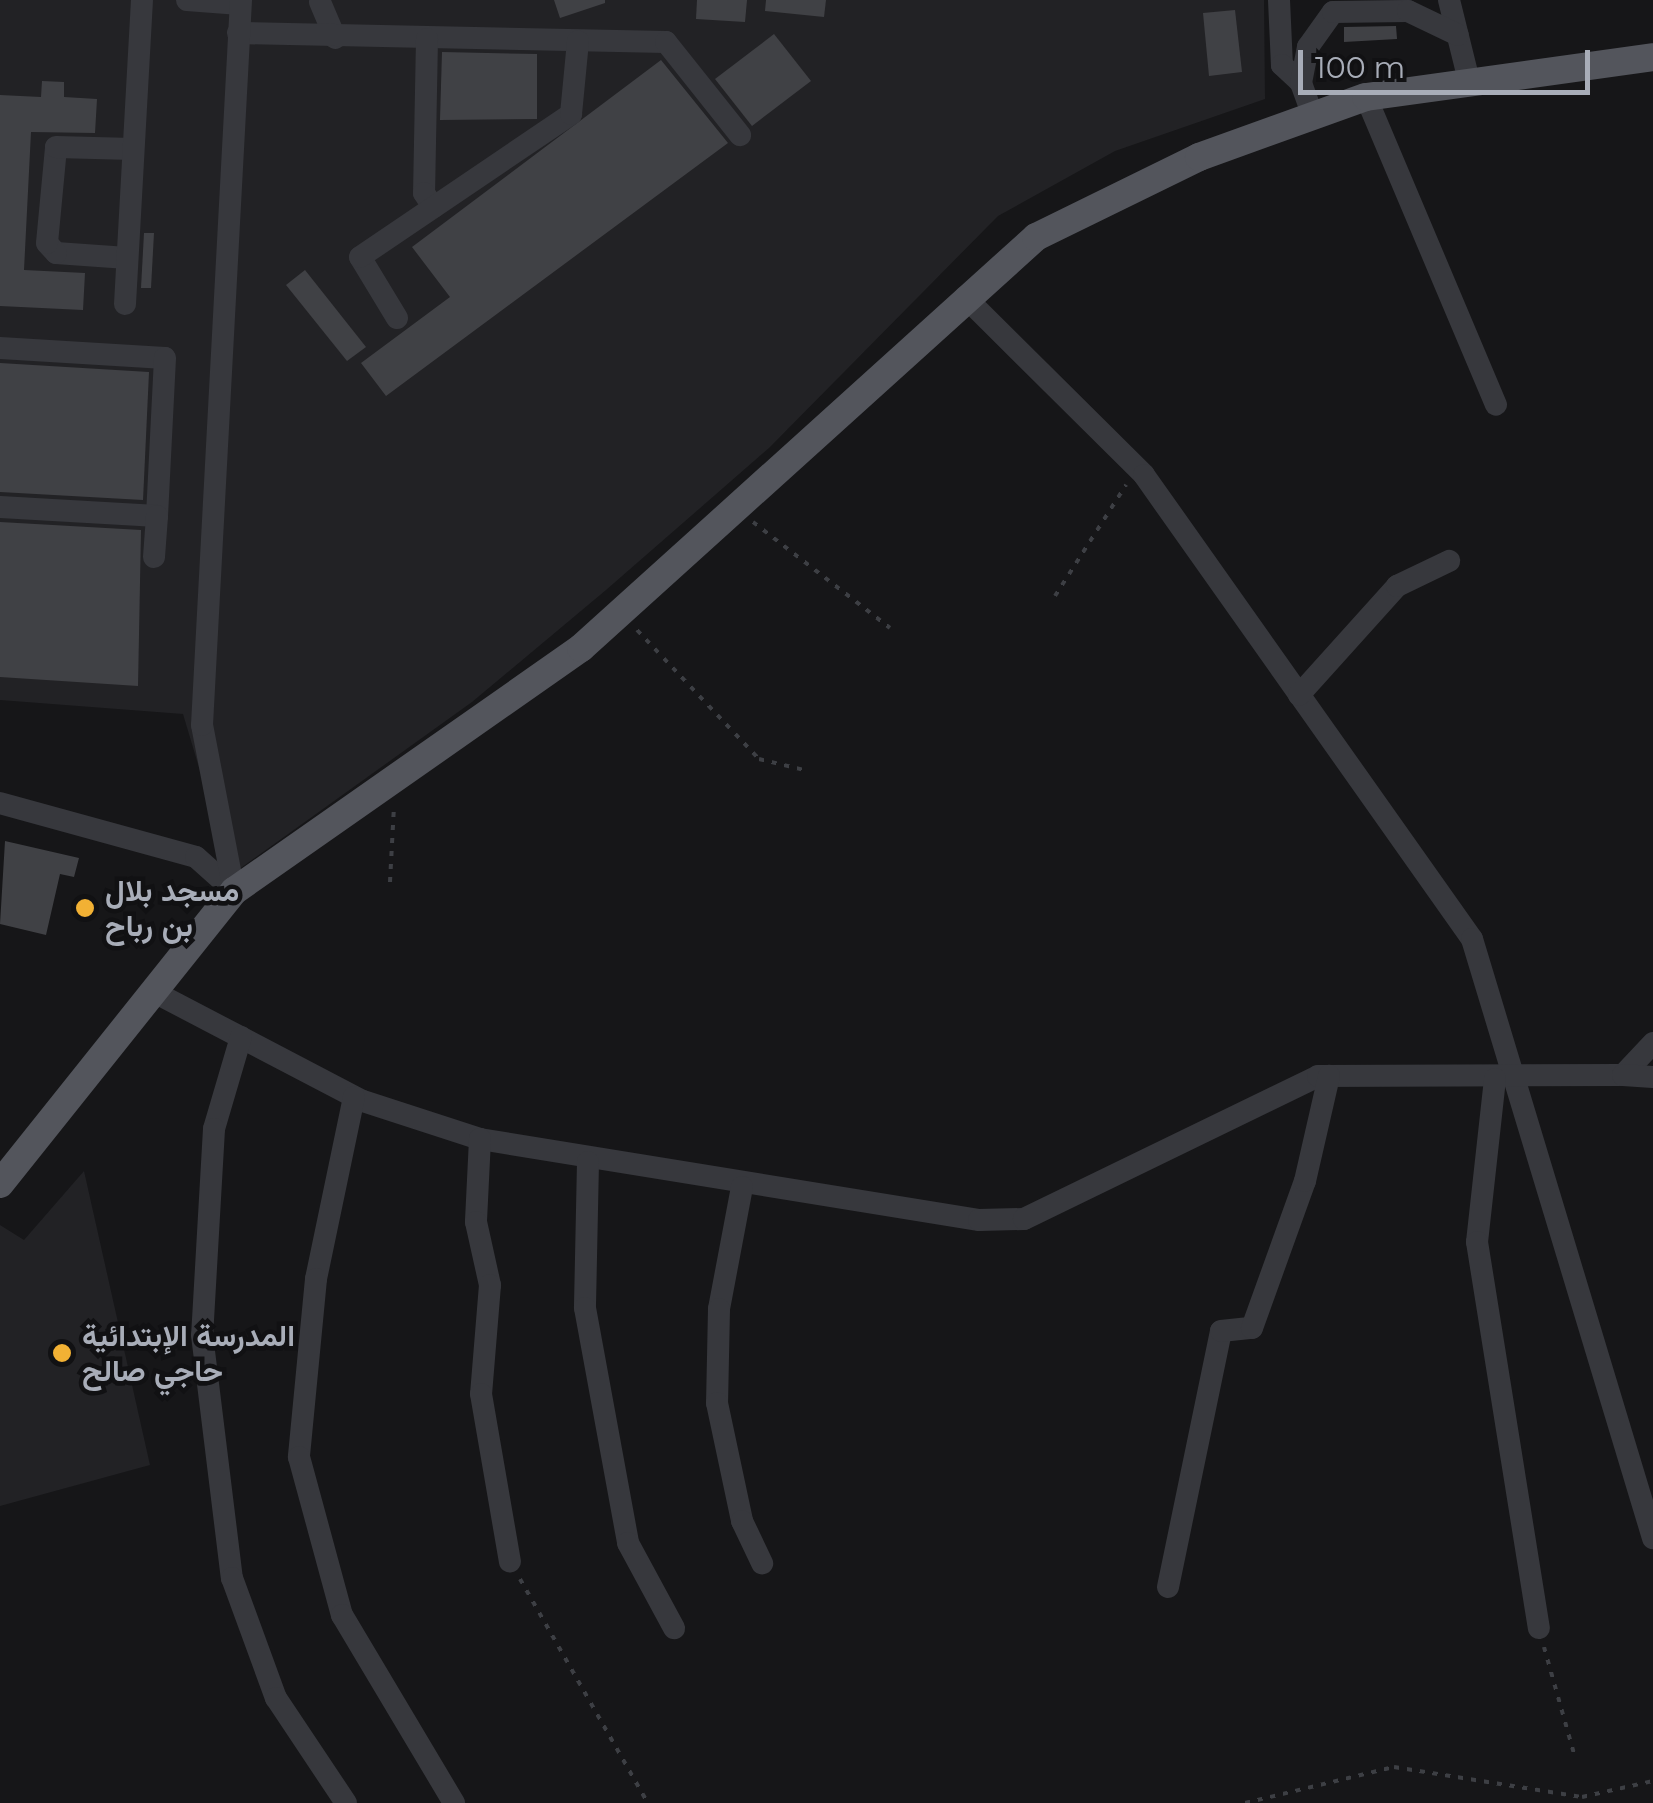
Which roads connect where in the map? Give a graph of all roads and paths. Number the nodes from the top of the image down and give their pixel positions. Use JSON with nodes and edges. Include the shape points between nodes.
{"nodes":[{"id":1,"x":142,"y":0,"type":"edge"},
{"id":2,"x":187,"y":0,"type":"edge"},
{"id":3,"x":320,"y":0,"type":"edge"},
{"id":4,"x":1279,"y":0,"type":"edge"},
{"id":5,"x":1449,"y":0,"type":"edge"},
{"id":6,"x":241,"y":2,"type":"edge"},
{"id":7,"x":238,"y":34,"type":"junction"},
{"id":8,"x":1458,"y":34,"type":"junction"},
{"id":9,"x":335,"y":38,"type":"junction"},
{"id":10,"x":427,"y":39,"type":"junction"},
{"id":11,"x":578,"y":40,"type":"junction"},
{"id":12,"x":1653,"y":58,"type":"edge"},
{"id":13,"x":1468,"y":77,"type":"junction"},
{"id":14,"x":1301,"y":82,"type":"junction"},
{"id":15,"x":1366,"y":97,"type":"junction"},
{"id":16,"x":1313,"y":116,"type":"junction"},
{"id":17,"x":740,"y":135,"type":"dead end"},
{"id":18,"x":134,"y":149,"type":"junction"},
{"id":19,"x":434,"y":207,"type":"junction"},
{"id":20,"x":127,"y":258,"type":"junction"},
{"id":21,"x":965,"y":297,"type":"junction"},
{"id":22,"x":125,"y":304,"type":"dead end"},
{"id":23,"x":397,"y":318,"type":"dead end"},
{"id":24,"x":0,"y":348,"type":"edge"},
{"id":25,"x":1496,"y":405,"type":"dead end"},
{"id":26,"x":1140,"y":470,"type":"junction"},
{"id":27,"x":734,"y":506,"type":"junction"},
{"id":28,"x":0,"y":507,"type":"edge"},
{"id":29,"x":157,"y":516,"type":"junction"},
{"id":30,"x":154,"y":557,"type":"dead end"},
{"id":31,"x":1449,"y":561,"type":"dead end"},
{"id":32,"x":1055,"y":596,"type":"dead end"},
{"id":33,"x":632,"y":601,"type":"junction"},
{"id":34,"x":890,"y":628,"type":"dead end"},
{"id":35,"x":1299,"y":695,"type":"junction"},
{"id":36,"x":804,"y":770,"type":"dead end"},
{"id":37,"x":395,"y":782,"type":"junction"},
{"id":38,"x":0,"y":802,"type":"edge"},
{"id":39,"x":390,"y":882,"type":"dead end"},
{"id":40,"x":234,"y":891,"type":"junction"},
{"id":41,"x":156,"y":993,"type":"junction"},
{"id":42,"x":240,"y":1037,"type":"junction"},
{"id":43,"x":1653,"y":1043,"type":"edge"},
{"id":44,"x":1623,"y":1075,"type":"junction"},
{"id":45,"x":1329,"y":1076,"type":"junction"},
{"id":46,"x":1653,"y":1077,"type":"edge"},
{"id":47,"x":1502,"y":1079,"type":"junction"},
{"id":48,"x":354,"y":1097,"type":"junction"},
{"id":49,"x":480,"y":1139,"type":"junction"},
{"id":50,"x":588,"y":1162,"type":"junction"},
{"id":51,"x":0,"y":1184,"type":"edge"},
{"id":52,"x":742,"y":1187,"type":"junction"},
{"id":53,"x":1653,"y":1538,"type":"edge"},
{"id":54,"x":510,"y":1562,"type":"joint"},
{"id":55,"x":762,"y":1563,"type":"dead end"},
{"id":56,"x":1168,"y":1587,"type":"dead end"},
{"id":57,"x":674,"y":1628,"type":"dead end"},
{"id":58,"x":1539,"y":1628,"type":"joint"},
{"id":59,"x":1575,"y":1757,"type":"dead end"},
{"id":60,"x":1653,"y":1781,"type":"edge"},
{"id":61,"x":346,"y":1803,"type":"edge"},
{"id":62,"x":454,"y":1803,"type":"edge"},
{"id":63,"x":648,"y":1803,"type":"edge"},
{"id":64,"x":1245,"y":1803,"type":"edge"}],
"edges":[{"from":1,"to":18,"type":"street"},
{"from":2,"to":6,"type":"street"},
{"from":3,"to":9,"type":"street"},
{"from":4,"to":14,"type":"street","via":[[1282,65]]},
{"from":5,"to":8,"type":"street"},
{"from":6,"to":7,"type":"street"},
{"from":7,"to":9,"type":"street"},
{"from":7,"to":40,"type":"street","via":[[202,724]]},
{"from":8,"to":13,"type":"street"},
{"from":8,"to":14,"type":"street","via":[[1408,11],[1333,12],[1308,47]]},
{"from":9,"to":10,"type":"street"},
{"from":10,"to":11,"type":"street"},
{"from":10,"to":19,"type":"street","via":[[424,192]]},
{"from":11,"to":17,"type":"street","via":[[678,46]]},
{"from":11,"to":19,"type":"street","via":[[571,114]]},
{"from":12,"to":13,"type":"main road"},
{"from":13,"to":15,"type":"main road"},
{"from":14,"to":16,"type":"street"},
{"from":15,"to":16,"type":"main road"},
{"from":15,"to":25,"type":"street"},
{"from":16,"to":21,"type":"main road","via":[[1097,201]]},
{"from":18,"to":20,"type":"street"},
{"from":18,"to":20,"type":"street","via":[[56,147],[50,190],[51,250]]},
{"from":19,"to":23,"type":"street","via":[[360,256]]},
{"from":20,"to":22,"type":"street"},
{"from":21,"to":26,"type":"street"},
{"from":21,"to":27,"type":"main road"},
{"from":24,"to":29,"type":"street","via":[[165,358]]},
{"from":26,"to":32,"type":"path"},
{"from":26,"to":35,"type":"street"},
{"from":27,"to":33,"type":"main road"},
{"from":27,"to":34,"type":"path"},
{"from":28,"to":29,"type":"street"},
{"from":29,"to":30,"type":"street"},
{"from":31,"to":35,"type":"street","via":[[1397,586]]},
{"from":33,"to":36,"type":"path","via":[[640,642],[679,681],[759,759]]},
{"from":33,"to":37,"type":"main road"},
{"from":35,"to":47,"type":"street","via":[[1472,939]]},
{"from":37,"to":39,"type":"path"},
{"from":37,"to":40,"type":"main road"},
{"from":38,"to":40,"type":"street","via":[[196,856]]},
{"from":40,"to":41,"type":"main road"},
{"from":41,"to":42,"type":"street"},
{"from":41,"to":51,"type":"main road"},
{"from":42,"to":48,"type":"street"},
{"from":42,"to":61,"type":"street","via":[[214,1128],[202,1335],[232,1578],[276,1698]]},
{"from":43,"to":44,"type":"street"},
{"from":44,"to":46,"type":"street"},
{"from":44,"to":47,"type":"street"},
{"from":45,"to":47,"type":"street"},
{"from":45,"to":52,"type":"street","via":[[1024,1219]]},
{"from":45,"to":56,"type":"street","via":[[1304,1181],[1252,1328],[1221,1331]]},
{"from":47,"to":53,"type":"street"},
{"from":47,"to":58,"type":"street","via":[[1477,1242]]},
{"from":48,"to":49,"type":"street"},
{"from":48,"to":62,"type":"street","via":[[316,1279],[299,1458],[342,1615]]},
{"from":49,"to":50,"type":"street"},
{"from":49,"to":54,"type":"street","via":[[476,1222],[490,1285],[480,1394]]},
{"from":50,"to":52,"type":"street"},
{"from":50,"to":57,"type":"street","via":[[585,1308],[625,1524]]},
{"from":52,"to":55,"type":"street","via":[[719,1309],[718,1403],[742,1521]]},
{"from":54,"to":63,"type":"path"},
{"from":58,"to":59,"type":"path"},
{"from":60,"to":64,"type":"path","via":[[1582,1797],[1394,1766]]}]}
